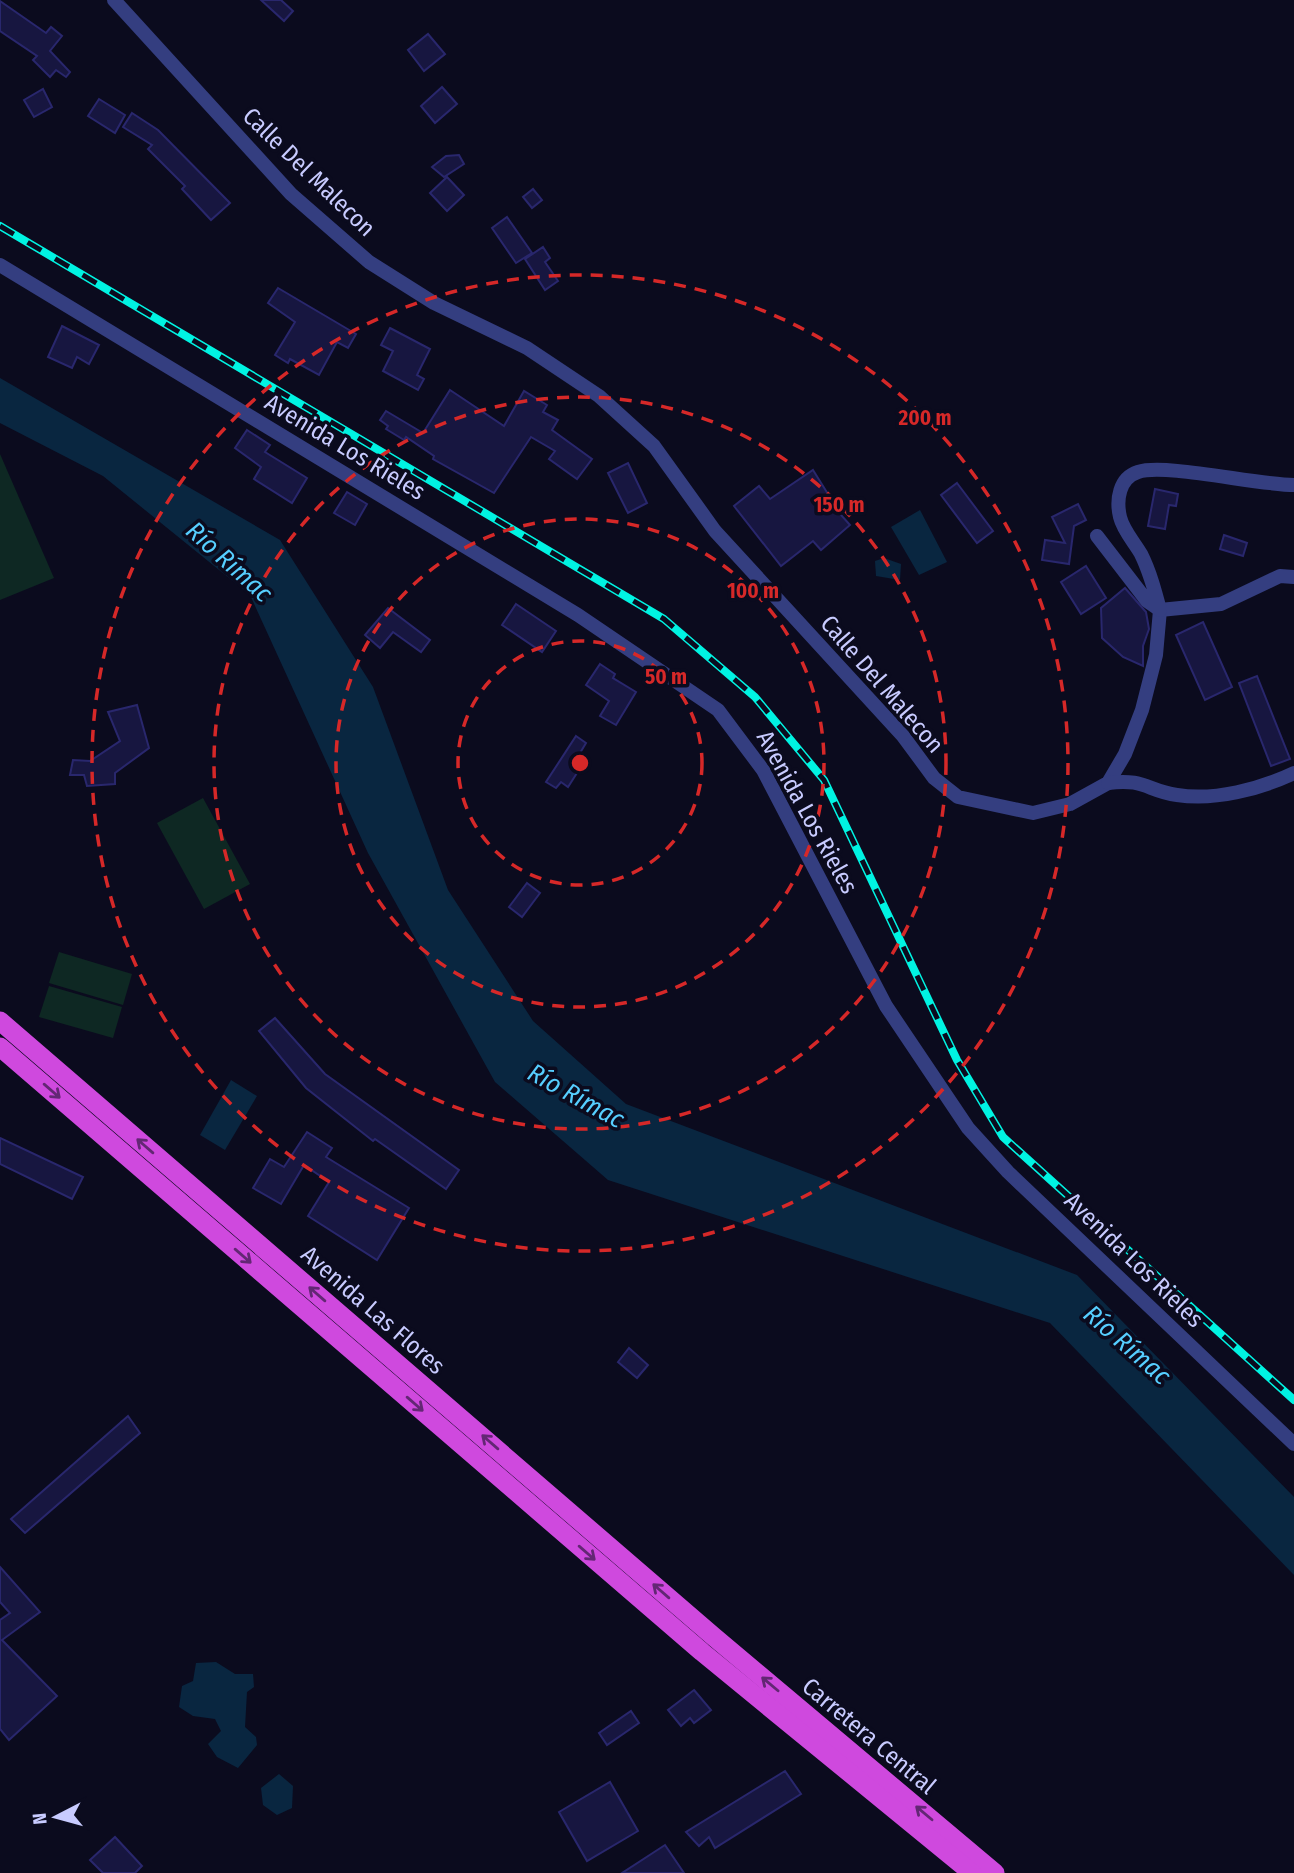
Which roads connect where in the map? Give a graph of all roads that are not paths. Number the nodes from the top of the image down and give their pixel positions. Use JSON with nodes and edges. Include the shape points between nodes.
{"nodes":[{"id":1,"x":114,"y":0,"type":"edge"},
{"id":2,"x":0,"y":265,"type":"edge"},
{"id":3,"x":1294,"y":485,"type":"edge"},
{"id":4,"x":1097,"y":536,"type":"dead end"},
{"id":5,"x":1294,"y":577,"type":"edge"},
{"id":6,"x":1160,"y":610,"type":"junction"},
{"id":7,"x":1294,"y":772,"type":"edge"},
{"id":8,"x":1108,"y":783,"type":"junction"},
{"id":9,"x":0,"y":1021,"type":"edge"},
{"id":10,"x":0,"y":1047,"type":"edge"},
{"id":11,"x":212,"y":1216,"type":"junction"},
{"id":12,"x":1294,"y":1444,"type":"edge"},
{"id":13,"x":707,"y":1644,"type":"junction"},
{"id":14,"x":972,"y":1873,"type":"edge"},
{"id":15,"x":995,"y":1873,"type":"edge"}],
"edges":[{"from":1,"to":8,"type":"street","name":"Calle Del Malecon","via":[[291,194],[369,262],[433,303],[527,348],[599,396],[654,446],[715,531],[950,791],[1033,813],[1070,804]]},
{"from":2,"to":12,"type":"street","name":"Avenida Los Rieles","via":[[578,615],[718,710],[763,770],[886,1006],[968,1128],[1008,1172]]},
{"from":3,"to":6,"type":"street","via":[[1167,471],[1138,472],[1125,481],[1118,493],[1121,522],[1142,557]]},
{"from":4,"to":6,"type":"street","via":[[1143,596]]},
{"from":5,"to":6,"type":"street","via":[[1280,576],[1221,604]]},
{"from":6,"to":8,"type":"street","via":[[1156,655],[1142,710]]},
{"from":7,"to":8,"type":"street","via":[[1260,786],[1194,796],[1175,795],[1141,782]]},
{"from":11,"to":9,"type":"highway","name":"Avenida Las Flores","one_way":true},
{"from":10,"to":11,"type":"highway","name":"Avenida Las Flores","one_way":true},
{"from":11,"to":13,"type":"highway","name":"Avenida Las Flores"},
{"from":13,"to":14,"type":"highway","name":"Carretera Central"},
{"from":15,"to":13,"type":"highway","name":"Carretera Central","one_way":true}]}
